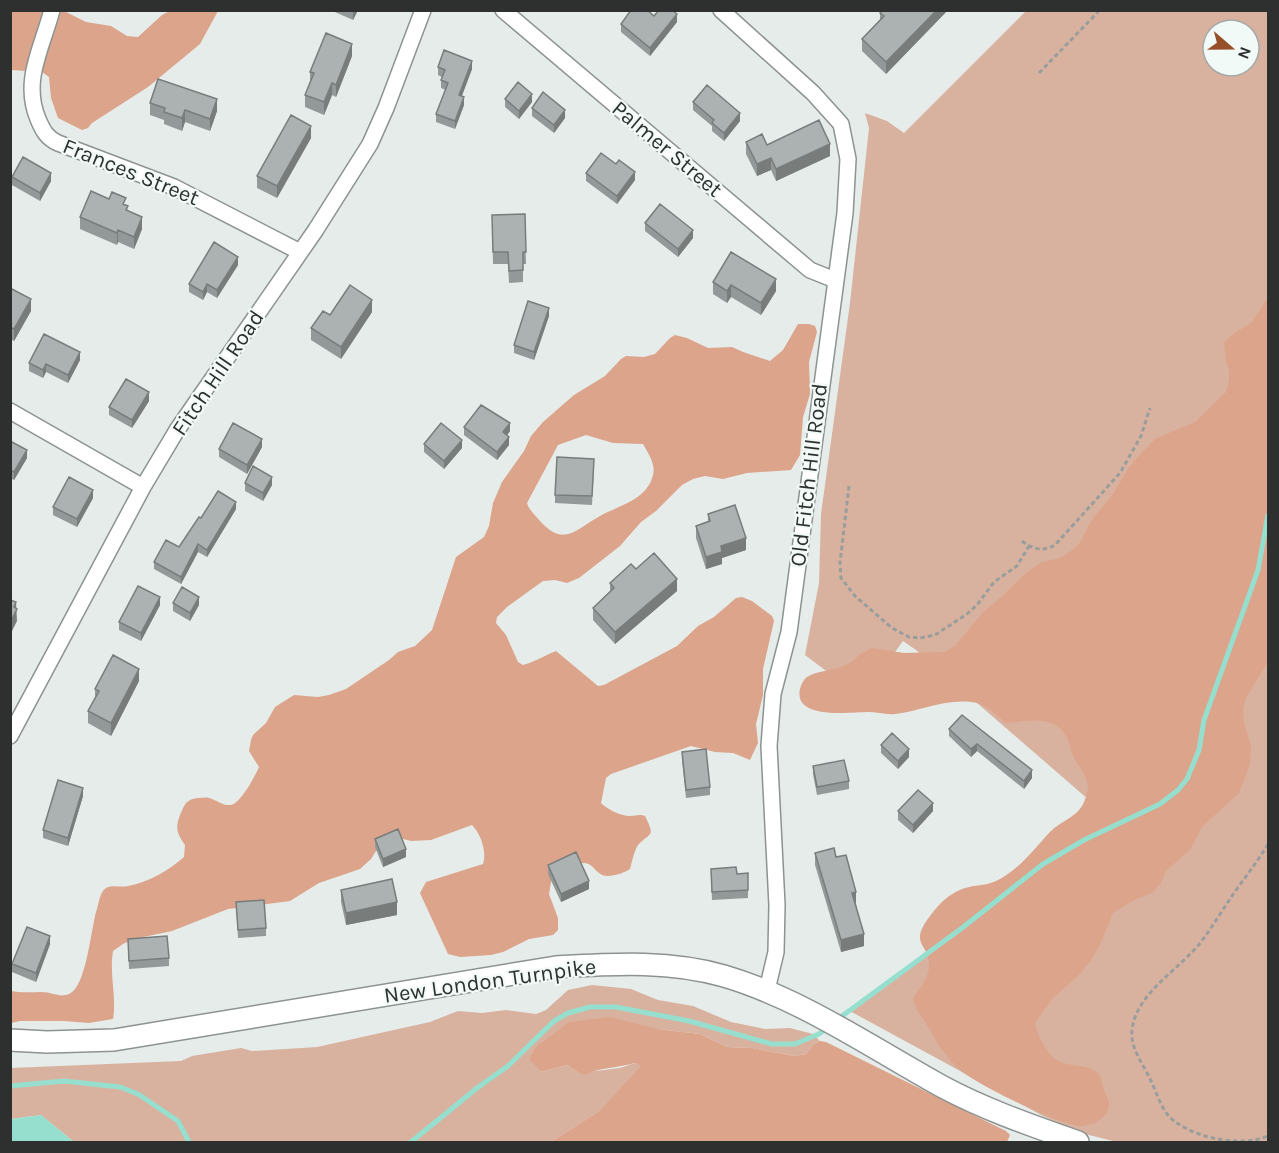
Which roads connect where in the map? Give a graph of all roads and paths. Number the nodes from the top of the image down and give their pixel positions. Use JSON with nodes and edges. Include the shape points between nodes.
{"nodes":[{"id":1,"x":52,"y":10,"type":"edge"},
{"id":2,"x":423,"y":10,"type":"edge"},
{"id":3,"x":503,"y":10,"type":"edge"},
{"id":4,"x":721,"y":10,"type":"edge"},
{"id":5,"x":1100,"y":10,"type":"edge"},
{"id":6,"x":1039,"y":73,"type":"dead end"},
{"id":7,"x":300,"y":252,"type":"junction"},
{"id":8,"x":835,"y":280,"type":"junction"},
{"id":9,"x":1150,"y":408,"type":"dead end"},
{"id":10,"x":10,"y":411,"type":"edge"},
{"id":11,"x":849,"y":486,"type":"dead end"},
{"id":12,"x":143,"y":487,"type":"junction"},
{"id":13,"x":1022,"y":542,"type":"dead end"},
{"id":14,"x":1029,"y":546,"type":"junction"},
{"id":15,"x":12,"y":728,"type":"edge"},
{"id":16,"x":1269,"y":844,"type":"edge"},
{"id":17,"x":767,"y":990,"type":"junction"},
{"id":18,"x":10,"y":1040,"type":"edge"},
{"id":19,"x":1269,"y":1136,"type":"edge"},
{"id":20,"x":1078,"y":1143,"type":"edge"}],
"edges":[{"from":1,"to":7,"type":"street","name":"Frances Street","via":[[31,82],[36,115],[47,136],[187,193]]},
{"from":2,"to":7,"type":"street","name":"Fitch Hill Road","via":[[370,144]]},
{"from":3,"to":8,"type":"street","name":"Palmer Street","via":[[810,270]]},
{"from":4,"to":8,"type":"street","name":"Old Fitch Hill Road","via":[[842,124],[848,159]]},
{"from":5,"to":6,"type":"path"},
{"from":7,"to":12,"type":"street","name":"Fitch Hill Road","via":[[177,430]]},
{"from":8,"to":17,"type":"street","name":"Old Fitch Hill Road","via":[[789,632],[773,694],[769,746],[777,905],[776,952]]},
{"from":9,"to":14,"type":"path","via":[[1141,436],[1114,481],[1055,545],[1042,549]]},
{"from":10,"to":12,"type":"street"},
{"from":11,"to":14,"type":"path","via":[[841,578],[849,591],[896,631],[909,637],[934,635],[973,610],[994,582],[1017,567]]},
{"from":12,"to":15,"type":"street","name":"Fitch Hill Road"},
{"from":13,"to":14,"type":"path"},
{"from":16,"to":19,"type":"path","via":[[1200,942],[1148,995],[1135,1018],[1132,1037],[1162,1107],[1174,1122],[1229,1141]]},
{"from":17,"to":18,"type":"main road","name":"New London Turnpike","via":[[722,975],[674,966],[556,966],[114,1040]]},
{"from":17,"to":20,"type":"main road","name":"New London Turnpike","via":[[946,1088]]}]}
